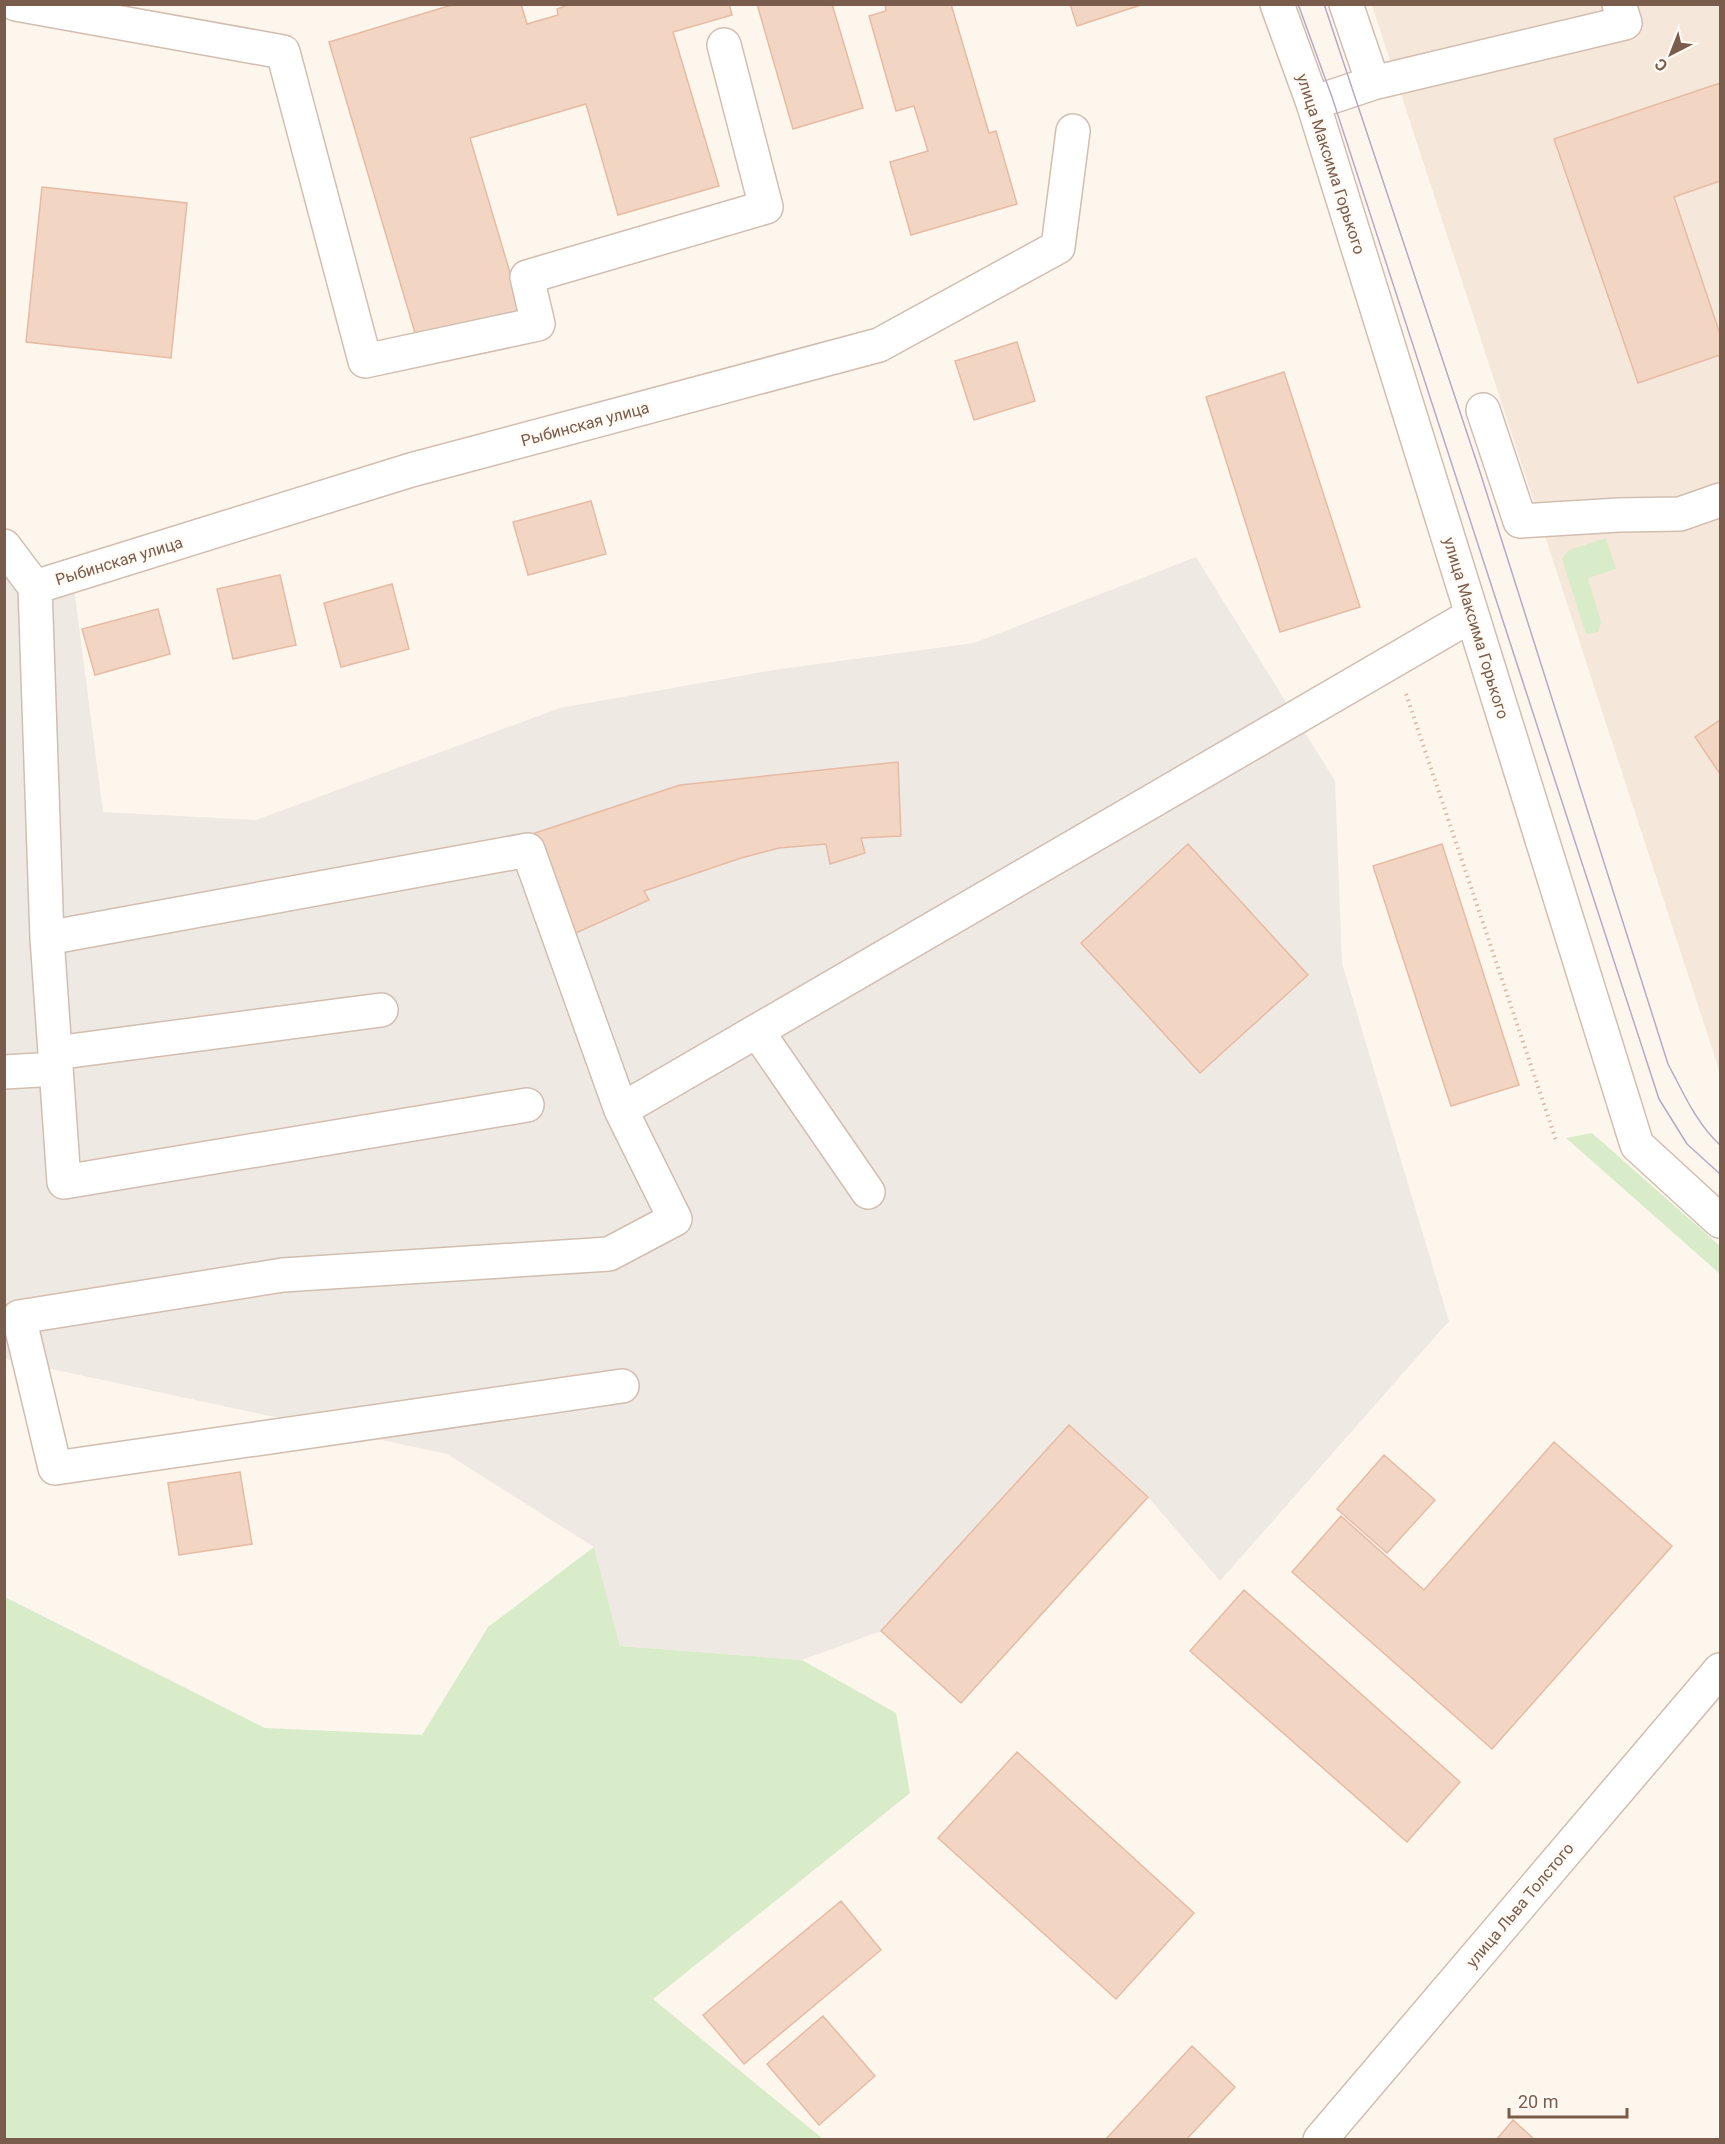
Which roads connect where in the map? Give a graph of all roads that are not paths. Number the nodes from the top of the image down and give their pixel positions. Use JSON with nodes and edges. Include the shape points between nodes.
{"nodes":[{"id":1,"x":16,"y":4,"type":"edge"},
{"id":2,"x":1277,"y":4,"type":"edge"},
{"id":3,"x":1346,"y":4,"type":"edge"},
{"id":4,"x":1619,"y":4,"type":"edge"},
{"id":5,"x":724,"y":45,"type":"dead end"},
{"id":6,"x":1373,"y":83,"type":"junction"},
{"id":7,"x":1313,"y":103,"type":"junction"},
{"id":8,"x":1073,"y":131,"type":"dead end"},
{"id":9,"x":1483,"y":410,"type":"dead end"},
{"id":10,"x":1720,"y":500,"type":"edge"},
{"id":11,"x":4,"y":546,"type":"edge"},
{"id":12,"x":35,"y":587,"type":"junction"},
{"id":13,"x":1472,"y":615,"type":"junction"},
{"id":14,"x":47,"y":938,"type":"junction"},
{"id":15,"x":381,"y":1010,"type":"dead end"},
{"id":16,"x":757,"y":1031,"type":"junction"},
{"id":17,"x":56,"y":1061,"type":"junction"},
{"id":18,"x":4,"y":1072,"type":"edge"},
{"id":19,"x":527,"y":1105,"type":"dead end"},
{"id":20,"x":621,"y":1110,"type":"junction"},
{"id":21,"x":868,"y":1192,"type":"dead end"},
{"id":22,"x":1720,"y":1221,"type":"edge"},
{"id":23,"x":622,"y":1386,"type":"dead end"},
{"id":24,"x":1720,"y":1670,"type":"edge"},
{"id":25,"x":1320,"y":2139,"type":"edge"}],
"edges":[{"from":1,"to":5,"type":"street","via":[[283,52],[365,361],[538,324],[527,277],[766,207]]},
{"from":2,"to":7,"type":"street","name":"улица Максима Горького"},
{"from":3,"to":6,"type":"street"},
{"from":4,"to":6,"type":"street","via":[[1624,23]]},
{"from":6,"to":7,"type":"street"},
{"from":7,"to":13,"type":"street","name":"улица Максима Горького"},
{"from":8,"to":12,"type":"street","name":"Рыбинская улица","via":[[1058,247],[879,345],[411,470]]},
{"from":9,"to":10,"type":"street","via":[[1520,521],[1680,513]]},
{"from":11,"to":12,"type":"street","name":"Рыбинская улица"},
{"from":12,"to":14,"type":"street"},
{"from":13,"to":16,"type":"street"},
{"from":13,"to":22,"type":"street","name":"улица Максима Горького","via":[[1637,1145]]},
{"from":14,"to":17,"type":"street"},
{"from":14,"to":20,"type":"street","via":[[528,850]]},
{"from":15,"to":17,"type":"street"},
{"from":16,"to":20,"type":"street"},
{"from":16,"to":21,"type":"street"},
{"from":17,"to":18,"type":"street"},
{"from":17,"to":19,"type":"street","via":[[64,1182]]},
{"from":20,"to":23,"type":"street","via":[[675,1219],[609,1254],[283,1275],[19,1317],[54,1468]]},
{"from":24,"to":25,"type":"street","name":"улица Льва Толстого"}]}
